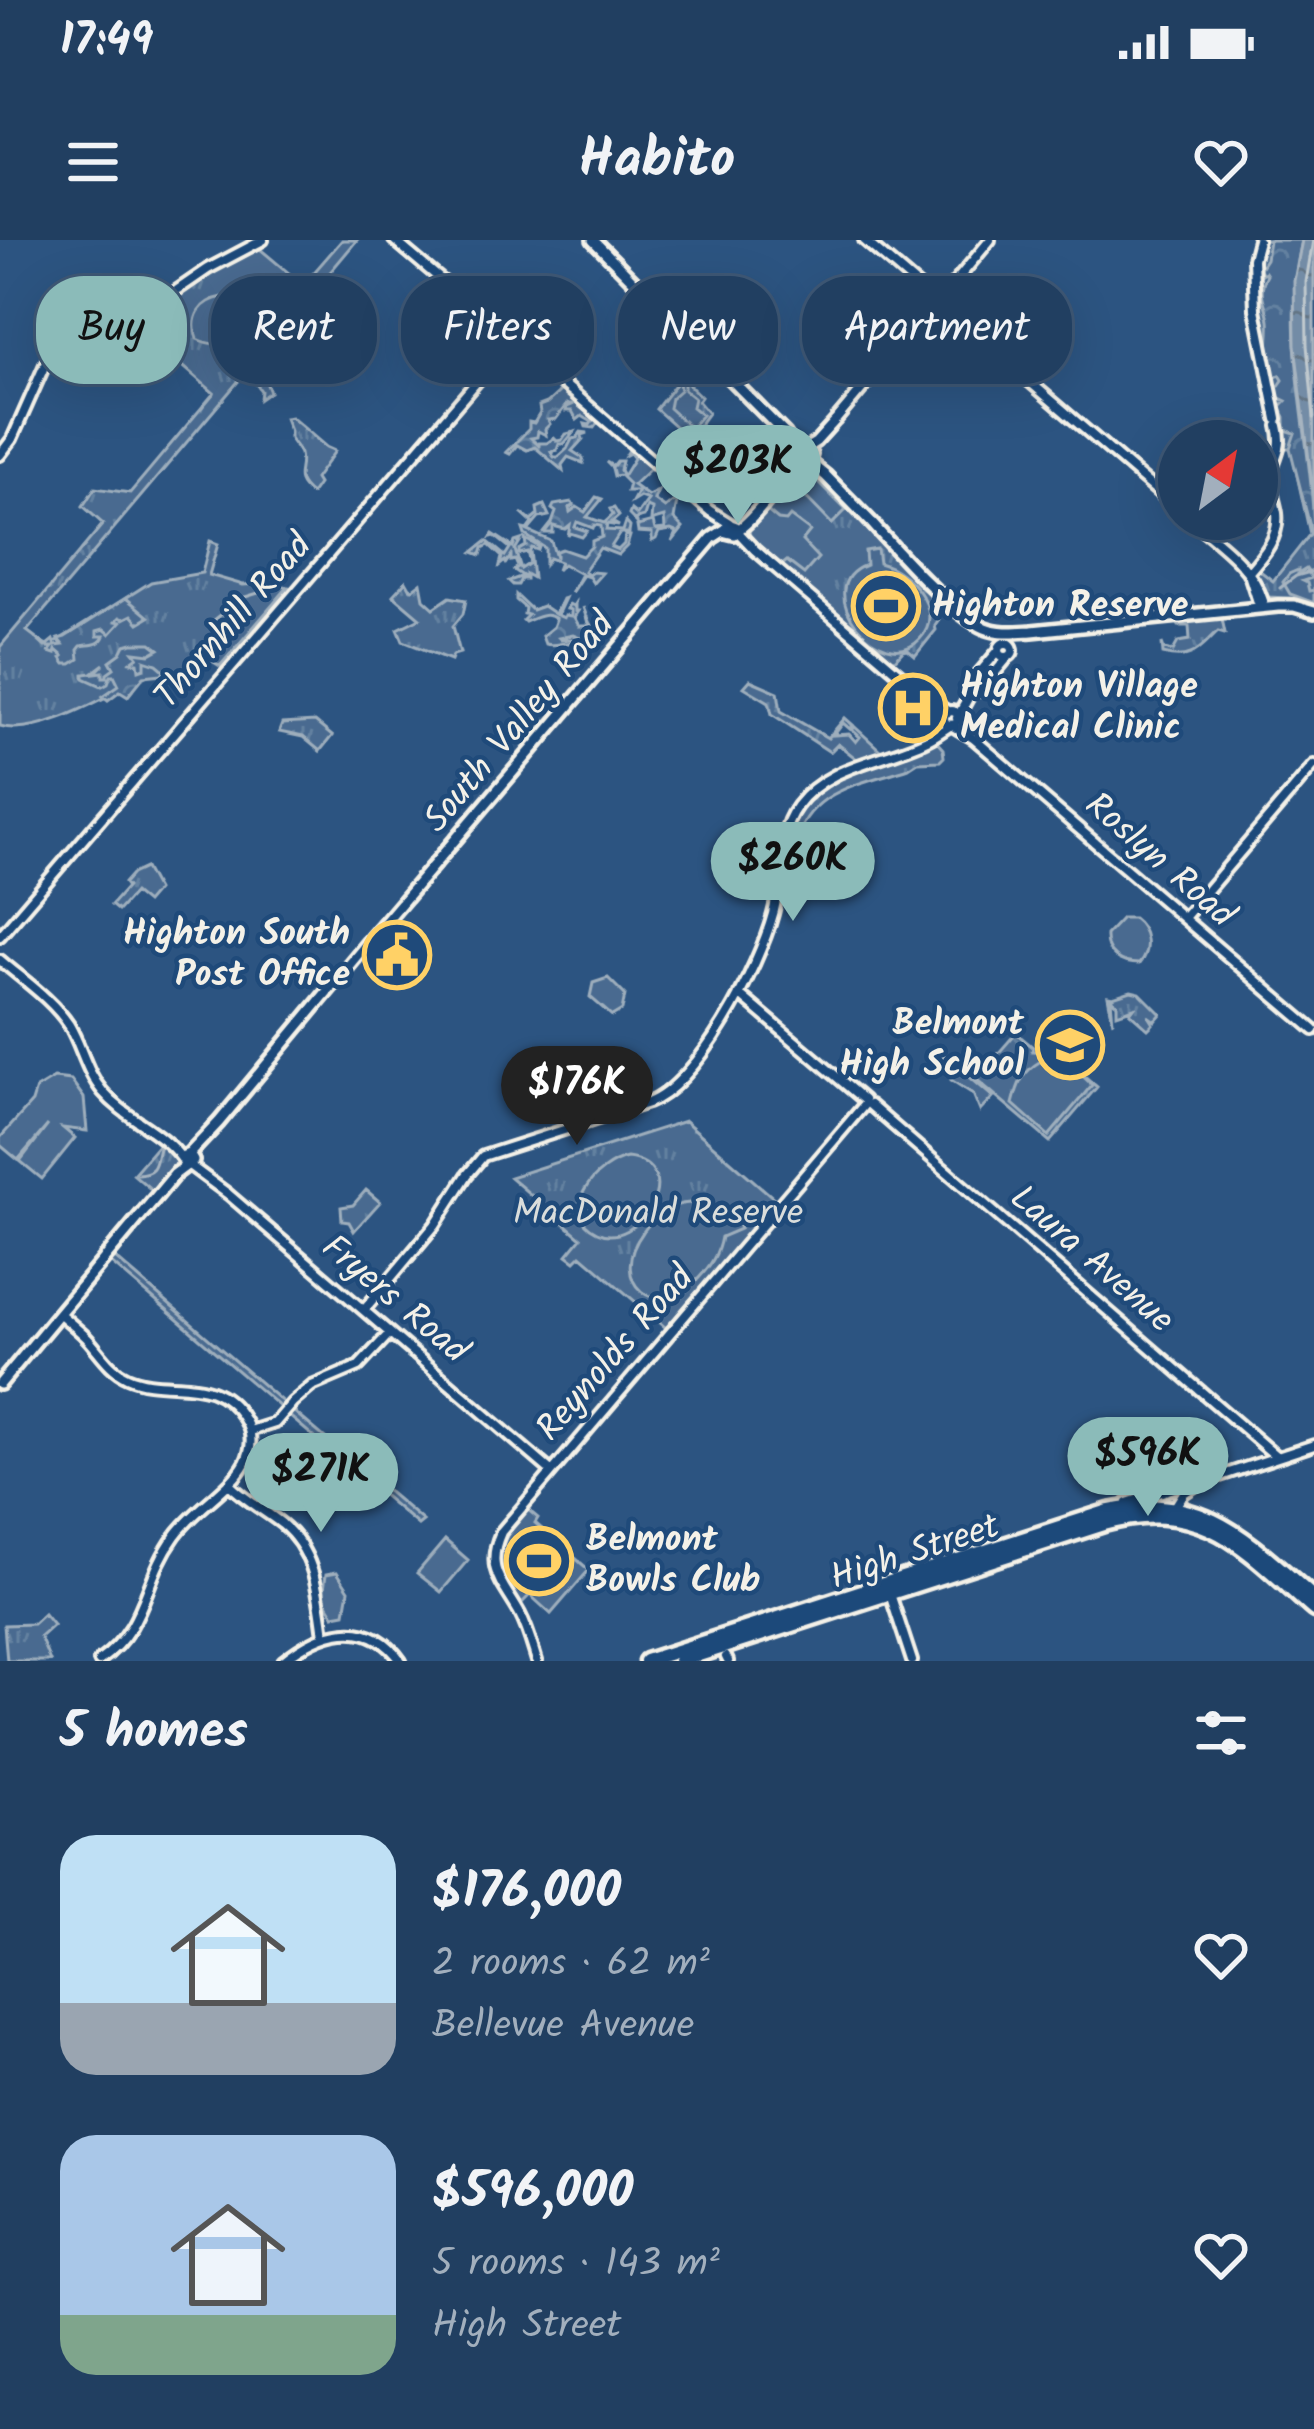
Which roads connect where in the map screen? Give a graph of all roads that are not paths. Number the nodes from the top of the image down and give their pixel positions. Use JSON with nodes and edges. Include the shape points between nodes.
{"nodes":[{"id":1,"x":263,"y":240,"type":"edge"},
{"id":2,"x":394,"y":240,"type":"edge"},
{"id":3,"x":593,"y":240,"type":"edge"},
{"id":4,"x":864,"y":240,"type":"edge"},
{"id":5,"x":990,"y":240,"type":"edge"},
{"id":6,"x":1258,"y":240,"type":"edge"},
{"id":7,"x":436,"y":276,"type":"edge"},
{"id":8,"x":906,"y":276,"type":"edge"},
{"id":9,"x":960,"y":276,"type":"edge"},
{"id":10,"x":475,"y":384,"type":"edge"},
{"id":11,"x":562,"y":384,"type":"edge"},
{"id":12,"x":867,"y":384,"type":"edge"},
{"id":13,"x":1032,"y":384,"type":"edge"},
{"id":14,"x":0,"y":455,"type":"edge"},
{"id":15,"x":805,"y":455,"type":"junction"},
{"id":16,"x":788,"y":474,"type":"junction"},
{"id":17,"x":1158,"y":492,"type":"edge"},
{"id":18,"x":846,"y":496,"type":"junction"},
{"id":19,"x":710,"y":511,"type":"junction"},
{"id":20,"x":753,"y":516,"type":"junction"},
{"id":21,"x":731,"y":530,"type":"junction"},
{"id":22,"x":1213,"y":540,"type":"edge"},
{"id":23,"x":707,"y":544,"type":"junction"},
{"id":24,"x":752,"y":547,"type":"junction"},
{"id":25,"x":1248,"y":573,"type":"junction"},
{"id":26,"x":1253,"y":589,"type":"junction"},
{"id":27,"x":1260,"y":603,"type":"junction"},
{"id":28,"x":1242,"y":606,"type":"junction"},
{"id":29,"x":1314,"y":609,"type":"edge"},
{"id":30,"x":1225,"y":610,"type":"junction"},
{"id":31,"x":992,"y":630,"type":"junction"},
{"id":32,"x":1011,"y":632,"type":"junction"},
{"id":33,"x":1004,"y":650,"type":"junction"},
{"id":34,"x":950,"y":718,"type":"junction"},
{"id":35,"x":1314,"y":765,"type":"edge"},
{"id":36,"x":1184,"y":918,"type":"junction"},
{"id":37,"x":0,"y":936,"type":"edge"},
{"id":38,"x":0,"y":960,"type":"edge"},
{"id":39,"x":740,"y":994,"type":"junction"},
{"id":40,"x":1314,"y":1030,"type":"edge"},
{"id":41,"x":866,"y":1103,"type":"junction"},
{"id":42,"x":188,"y":1160,"type":"junction"},
{"id":43,"x":364,"y":1310,"type":"junction"},
{"id":44,"x":60,"y":1314,"type":"junction"},
{"id":45,"x":390,"y":1333,"type":"junction"},
{"id":46,"x":0,"y":1384,"type":"edge"},
{"id":47,"x":250,"y":1431,"type":"junction"},
{"id":48,"x":1314,"y":1445,"type":"edge"},
{"id":49,"x":1277,"y":1457,"type":"junction"},
{"id":50,"x":551,"y":1471,"type":"junction"},
{"id":51,"x":1210,"y":1479,"type":"junction"},
{"id":52,"x":229,"y":1484,"type":"junction"},
{"id":53,"x":1195,"y":1491,"type":"junction"},
{"id":54,"x":1109,"y":1511,"type":"junction"},
{"id":55,"x":1174,"y":1512,"type":"junction"},
{"id":56,"x":1199,"y":1513,"type":"junction"},
{"id":57,"x":1217,"y":1525,"type":"junction"},
{"id":58,"x":1078,"y":1527,"type":"junction"},
{"id":59,"x":889,"y":1588,"type":"junction"},
{"id":60,"x":1314,"y":1598,"type":"edge"},
{"id":61,"x":1314,"y":1610,"type":"edge"},
{"id":62,"x":324,"y":1635,"type":"junction"},
{"id":63,"x":104,"y":1660,"type":"edge"},
{"id":64,"x":283,"y":1661,"type":"edge"},
{"id":65,"x":401,"y":1661,"type":"edge"},
{"id":66,"x":537,"y":1661,"type":"edge"},
{"id":67,"x":646,"y":1661,"type":"edge"},
{"id":68,"x":680,"y":1661,"type":"edge"},
{"id":69,"x":912,"y":1661,"type":"edge"}],
"edges":[{"from":1,"to":14,"type":"street","via":[[115,330],[54,343]]},
{"from":2,"to":7,"type":"street","name":"Roslyn Road"},
{"from":3,"to":15,"type":"main road"},
{"from":4,"to":8,"type":"street"},
{"from":5,"to":9,"type":"street"},
{"from":6,"to":25,"type":"street","via":[[1255,309],[1282,440],[1271,483],[1274,538]]},
{"from":10,"to":37,"type":"street","name":"Thornhill Road"},
{"from":11,"to":19,"type":"street","name":"Roslyn Road"},
{"from":12,"to":15,"type":"street"},
{"from":13,"to":17,"type":"street"},
{"from":15,"to":16,"type":"main road"},
{"from":15,"to":18,"type":"main road"},
{"from":16,"to":18,"type":"main road","via":[[808,467]]},
{"from":16,"to":20,"type":"main road"},
{"from":18,"to":31,"type":"main road","via":[[954,608]]},
{"from":19,"to":21,"type":"street","name":"Roslyn Road"},
{"from":19,"to":23,"type":"street","via":[[716,527]]},
{"from":20,"to":21,"type":"main road","name":"South Valley Road"},
{"from":20,"to":24,"type":"street","via":[[745,530]]},
{"from":21,"to":23,"type":"main road","name":"South Valley Road"},
{"from":21,"to":24,"type":"street","name":"Roslyn Road"},
{"from":22,"to":25,"type":"street"},
{"from":23,"to":42,"type":"main road","name":"South Valley Road"},
{"from":24,"to":34,"type":"street","name":"Roslyn Road"},
{"from":25,"to":26,"type":"street"},
{"from":25,"to":27,"type":"street"},
{"from":26,"to":27,"type":"street"},
{"from":26,"to":28,"type":"street"},
{"from":27,"to":28,"type":"main road"},
{"from":27,"to":29,"type":"main road"},
{"from":27,"to":30,"type":"main road"},
{"from":28,"to":30,"type":"main road"},
{"from":30,"to":32,"type":"main road"},
{"from":31,"to":32,"type":"main road"},
{"from":31,"to":33,"type":"street"},
{"from":32,"to":33,"type":"street"},
{"from":33,"to":34,"type":"street"},
{"from":34,"to":36,"type":"street","name":"Roslyn Road"},
{"from":34,"to":39,"type":"street","via":[[926,741],[815,785],[794,810],[773,913]]},
{"from":35,"to":36,"type":"street"},
{"from":36,"to":40,"type":"street","name":"Roslyn Road"},
{"from":38,"to":42,"type":"street","via":[[62,1016],[107,1096]]},
{"from":39,"to":41,"type":"street","name":"Laura Avenue"},
{"from":39,"to":43,"type":"street","via":[[711,1043],[660,1099],[483,1156]]},
{"from":41,"to":49,"type":"street","name":"Laura Avenue"},
{"from":41,"to":50,"type":"street","name":"Reynolds Road"},
{"from":42,"to":43,"type":"street","name":"Fryers Road"},
{"from":42,"to":44,"type":"main road","name":"South Valley Road"},
{"from":43,"to":45,"type":"street","name":"Fryers Road"},
{"from":44,"to":46,"type":"main road","name":"South Valley Road"},
{"from":44,"to":47,"type":"street","via":[[122,1374],[214,1392]]},
{"from":45,"to":47,"type":"street","via":[[358,1366],[312,1386],[275,1423]]},
{"from":45,"to":50,"type":"street","name":"Fryers Road"},
{"from":47,"to":52,"type":"street","via":[[247,1460]]},
{"from":48,"to":49,"type":"street","name":"High Street"},
{"from":49,"to":51,"type":"street","name":"High Street"},
{"from":50,"to":66,"type":"street","name":"Reynolds Road","via":[[504,1528],[494,1554]]},
{"from":51,"to":53,"type":"street","name":"High Street"},
{"from":51,"to":54,"type":"street","name":"High Street"},
{"from":51,"to":55,"type":"street","name":"High Street","via":[[1190,1488]]},
{"from":52,"to":62,"type":"street","via":[[303,1548]]},
{"from":52,"to":63,"type":"street","via":[[176,1534],[135,1624]]},
{"from":53,"to":55,"type":"street","name":"High Street"},
{"from":53,"to":56,"type":"street"},
{"from":54,"to":55,"type":"highway","name":"High Street"},
{"from":54,"to":58,"type":"highway","name":"High Street"},
{"from":55,"to":56,"type":"highway"},
{"from":55,"to":57,"type":"highway"},
{"from":55,"to":58,"type":"highway","name":"High Street"},
{"from":56,"to":57,"type":"highway"},
{"from":57,"to":60,"type":"highway","via":[[1239,1534]]},
{"from":57,"to":61,"type":"highway"},
{"from":58,"to":59,"type":"highway","name":"High Street"},
{"from":59,"to":67,"type":"highway","name":"High Street"},
{"from":59,"to":68,"type":"highway","name":"High Street"},
{"from":59,"to":69,"type":"street"},
{"from":62,"to":64,"type":"street"},
{"from":62,"to":65,"type":"street","via":[[370,1635]]}]}
